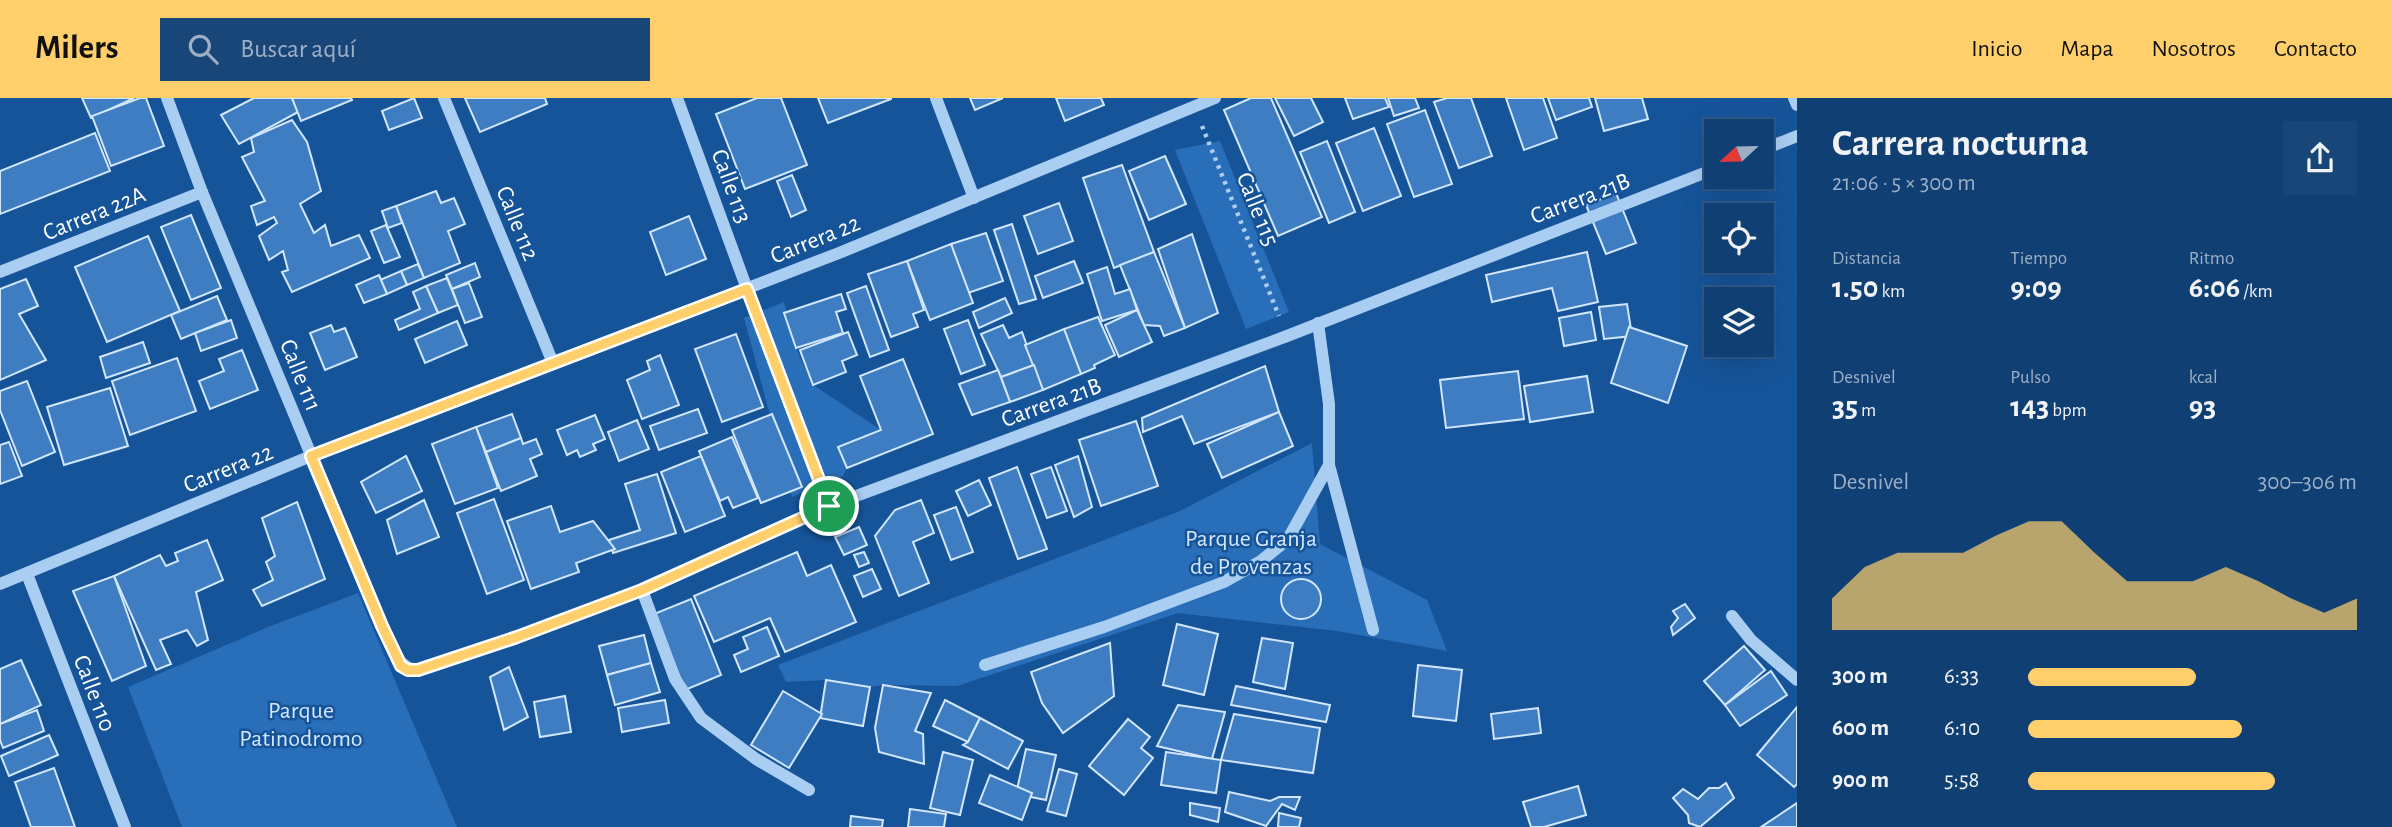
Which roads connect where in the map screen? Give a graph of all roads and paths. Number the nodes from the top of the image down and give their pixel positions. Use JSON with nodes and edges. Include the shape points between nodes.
{"nodes":[{"id":1,"x":167,"y":98,"type":"edge"},
{"id":2,"x":444,"y":98,"type":"edge"},
{"id":3,"x":677,"y":98,"type":"edge"},
{"id":4,"x":936,"y":98,"type":"edge"},
{"id":5,"x":1214,"y":98,"type":"edge"},
{"id":6,"x":1794,"y":98,"type":"edge"},
{"id":7,"x":1192,"y":102,"type":"edge"},
{"id":8,"x":1797,"y":105,"type":"edge"},
{"id":9,"x":1797,"y":136,"type":"edge"},
{"id":10,"x":1774,"y":145,"type":"edge"},
{"id":11,"x":1704,"y":173,"type":"edge"},
{"id":12,"x":202,"y":192,"type":"junction"},
{"id":13,"x":974,"y":198,"type":"junction"},
{"id":14,"x":0,"y":272,"type":"edge"},
{"id":15,"x":747,"y":289,"type":"junction"},
{"id":16,"x":1318,"y":323,"type":"junction"},
{"id":17,"x":1287,"y":336,"type":"junction"},
{"id":18,"x":553,"y":363,"type":"junction"},
{"id":19,"x":311,"y":456,"type":"junction"},
{"id":20,"x":1329,"y":465,"type":"junction"},
{"id":21,"x":829,"y":506,"type":"junction"},
{"id":22,"x":27,"y":574,"type":"junction"},
{"id":23,"x":0,"y":584,"type":"edge"},
{"id":24,"x":642,"y":590,"type":"junction"},
{"id":25,"x":1732,"y":616,"type":"dead end"},
{"id":26,"x":1373,"y":630,"type":"dead end"},
{"id":27,"x":985,"y":665,"type":"dead end"},
{"id":28,"x":401,"y":666,"type":"joint"},
{"id":29,"x":1797,"y":680,"type":"edge"},
{"id":30,"x":809,"y":790,"type":"dead end"},
{"id":31,"x":125,"y":827,"type":"edge"}],
"edges":[{"from":1,"to":12,"type":"street","name":"Calle 111"},
{"from":2,"to":18,"type":"street","name":"Calle 112"},
{"from":3,"to":15,"type":"street","name":"Calle 113"},
{"from":4,"to":13,"type":"street"},
{"from":5,"to":7,"type":"street","name":"Carrera 22"},
{"from":6,"to":8,"type":"street"},
{"from":7,"to":13,"type":"street","name":"Carrera 22"},
{"from":7,"to":17,"type":"path","name":"Calle 115"},
{"from":9,"to":10,"type":"street"},
{"from":11,"to":16,"type":"street","name":"Carrera 21B"},
{"from":12,"to":14,"type":"street","name":"Carrera 22A"},
{"from":12,"to":19,"type":"street","name":"Calle 111"},
{"from":13,"to":15,"type":"street","name":"Carrera 22"},
{"from":15,"to":18,"type":"street","name":"Carrera 22"},
{"from":15,"to":21,"type":"path"},
{"from":16,"to":17,"type":"street","name":"Carrera 21B"},
{"from":16,"to":20,"type":"street","via":[[1329,404]]},
{"from":17,"to":21,"type":"street","name":"Carrera 21B"},
{"from":18,"to":19,"type":"street","name":"Carrera 22"},
{"from":19,"to":22,"type":"street","name":"Carrera 22"},
{"from":19,"to":28,"type":"street","name":"Calle 111"},
{"from":20,"to":26,"type":"street"},
{"from":20,"to":27,"type":"street","via":[[1288,539],[1261,561],[1224,582]]},
{"from":21,"to":24,"type":"street","name":"Carrera 21B"},
{"from":22,"to":23,"type":"street","name":"Carrera 22"},
{"from":22,"to":31,"type":"street","name":"Calle 110"},
{"from":24,"to":28,"type":"street","name":"Carrera 21B","via":[[418,670]]},
{"from":24,"to":30,"type":"street","via":[[675,679],[701,718],[756,759]]},
{"from":25,"to":29,"type":"street","via":[[1751,640]]}]}
